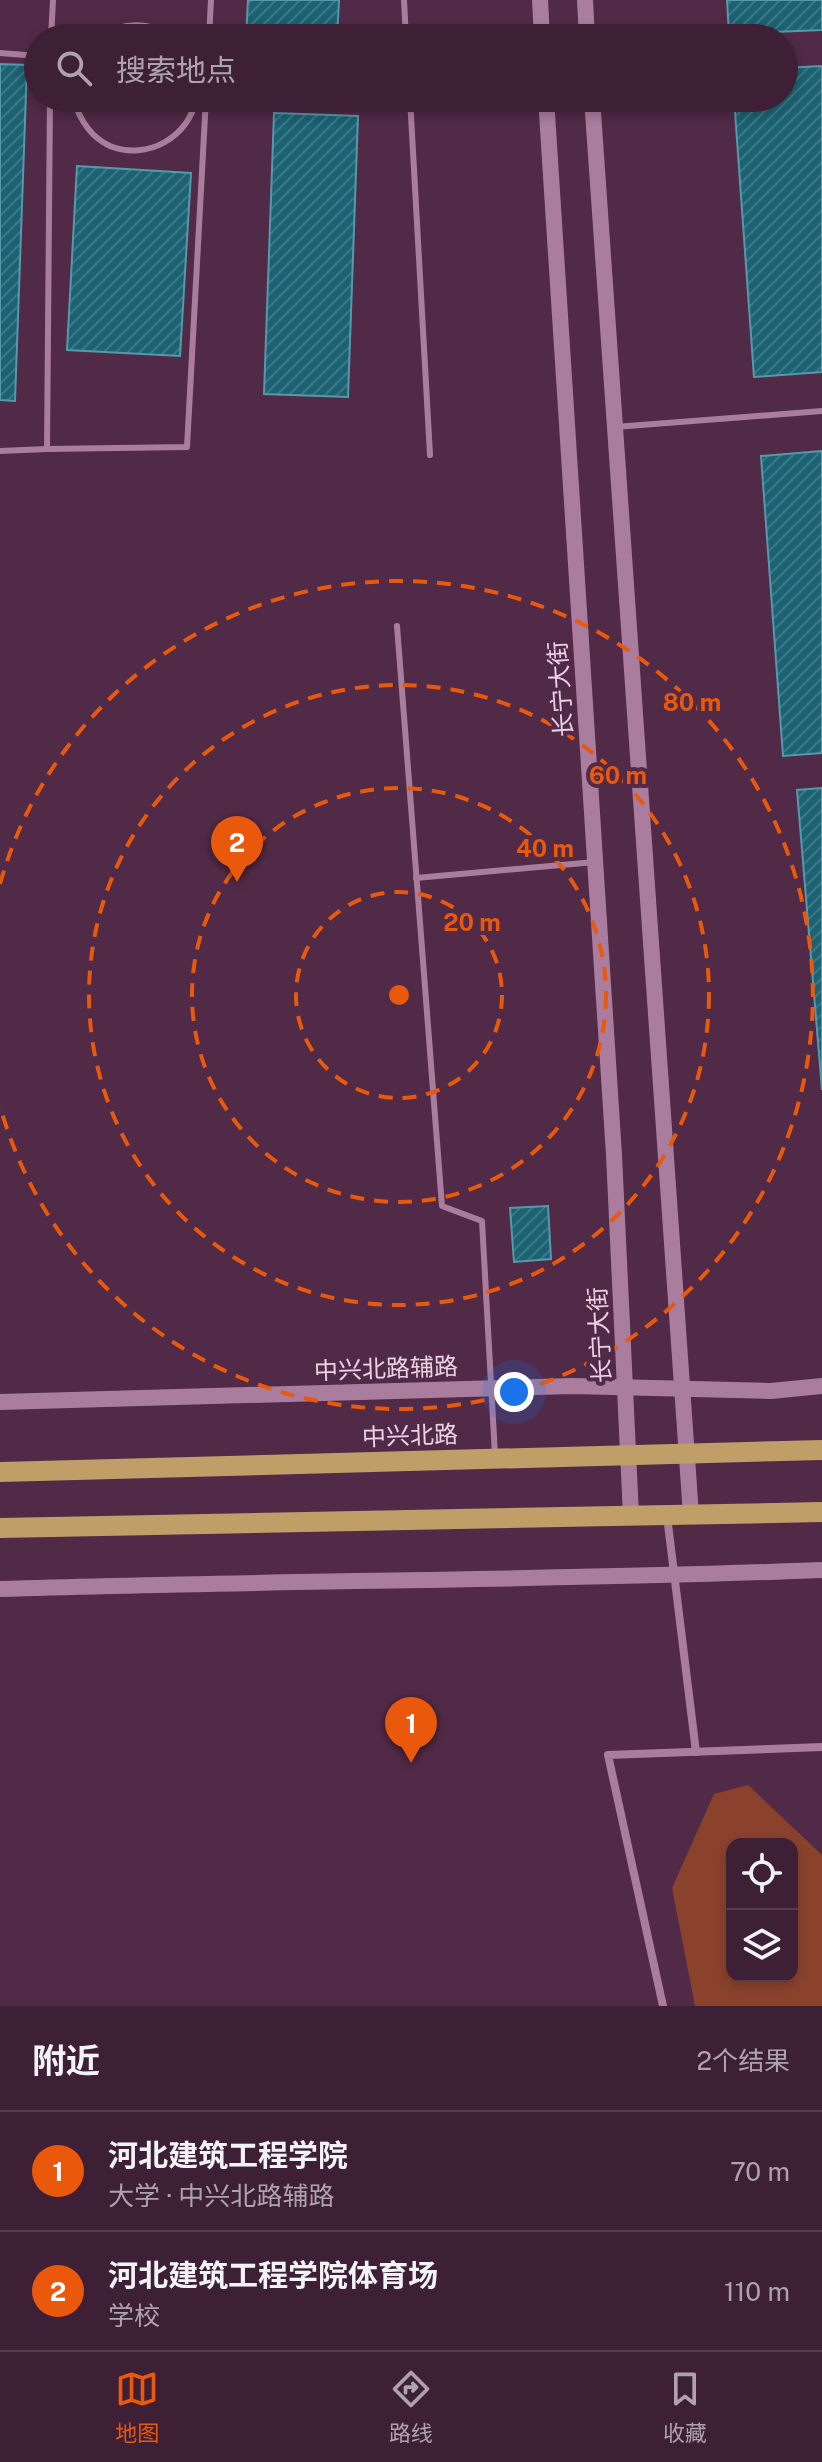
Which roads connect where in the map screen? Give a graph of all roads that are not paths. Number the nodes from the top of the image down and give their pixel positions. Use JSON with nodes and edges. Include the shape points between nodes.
{"nodes":[{"id":1,"x":53,"y":0,"type":"edge"},
{"id":2,"x":211,"y":0,"type":"edge"},
{"id":3,"x":404,"y":0,"type":"edge"},
{"id":4,"x":540,"y":0,"type":"edge"},
{"id":5,"x":585,"y":0,"type":"edge"},
{"id":6,"x":52,"y":24,"type":"edge"},
{"id":7,"x":210,"y":24,"type":"edge"},
{"id":8,"x":405,"y":24,"type":"edge"},
{"id":9,"x":541,"y":24,"type":"edge"},
{"id":10,"x":586,"y":24,"type":"edge"},
{"id":11,"x":0,"y":53,"type":"edge"},
{"id":12,"x":24,"y":55,"type":"edge"},
{"id":13,"x":50,"y":112,"type":"edge"},
{"id":14,"x":78,"y":112,"type":"edge"},
{"id":15,"x":193,"y":112,"type":"edge"},
{"id":16,"x":205,"y":112,"type":"edge"},
{"id":17,"x":411,"y":112,"type":"edge"},
{"id":18,"x":547,"y":112,"type":"edge"},
{"id":19,"x":593,"y":112,"type":"edge"},
{"id":20,"x":822,"y":411,"type":"edge"},
{"id":21,"x":615,"y":427,"type":"junction"},
{"id":22,"x":47,"y":449,"type":"junction"},
{"id":23,"x":0,"y":451,"type":"edge"},
{"id":24,"x":430,"y":455,"type":"dead end"},
{"id":25,"x":397,"y":626,"type":"dead end"},
{"id":26,"x":595,"y":862,"type":"junction"},
{"id":27,"x":416,"y":878,"type":"junction"},
{"id":28,"x":822,"y":1386,"type":"edge"},
{"id":29,"x":626,"y":1387,"type":"junction"},
{"id":30,"x":684,"y":1387,"type":"junction"},
{"id":31,"x":491,"y":1389,"type":"junction"},
{"id":32,"x":0,"y":1402,"type":"edge"},
{"id":33,"x":822,"y":1450,"type":"edge"},
{"id":34,"x":689,"y":1454,"type":"junction"},
{"id":35,"x":629,"y":1455,"type":"junction"},
{"id":36,"x":495,"y":1459,"type":"junction"},
{"id":37,"x":0,"y":1472,"type":"edge"},
{"id":38,"x":822,"y":1512,"type":"edge"},
{"id":39,"x":691,"y":1515,"type":"junction"},
{"id":40,"x":631,"y":1516,"type":"junction"},
{"id":41,"x":667,"y":1516,"type":"junction"},
{"id":42,"x":0,"y":1528,"type":"edge"},
{"id":43,"x":822,"y":1570,"type":"edge"},
{"id":44,"x":674,"y":1576,"type":"junction"},
{"id":45,"x":0,"y":1589,"type":"edge"},
{"id":46,"x":822,"y":1747,"type":"edge"},
{"id":47,"x":696,"y":1752,"type":"junction"},
{"id":48,"x":663,"y":2006,"type":"edge"}],
"edges":[{"from":1,"to":6,"type":"lane"},
{"from":2,"to":7,"type":"lane"},
{"from":3,"to":8,"type":"lane"},
{"from":4,"to":9,"type":"main road"},
{"from":5,"to":10,"type":"main road"},
{"from":11,"to":12,"type":"lane"},
{"from":13,"to":22,"type":"lane"},
{"from":14,"to":15,"type":"lane","via":[[93,134],[110,146],[130,150],[170,140]]},
{"from":16,"to":22,"type":"lane","via":[[187,447]]},
{"from":17,"to":24,"type":"lane"},
{"from":18,"to":26,"type":"main road","name":"长宁大街"},
{"from":19,"to":21,"type":"main road"},
{"from":20,"to":21,"type":"lane"},
{"from":21,"to":30,"type":"main road"},
{"from":22,"to":23,"type":"lane"},
{"from":25,"to":27,"type":"lane"},
{"from":26,"to":27,"type":"lane"},
{"from":26,"to":29,"type":"main road","name":"长宁大街"},
{"from":27,"to":31,"type":"lane","via":[[442,1206],[482,1221]]},
{"from":28,"to":30,"type":"main road","name":"中兴北路辅路","via":[[771,1391]]},
{"from":29,"to":30,"type":"main road","name":"中兴北路辅路"},
{"from":29,"to":31,"type":"main road","name":"中兴北路辅路"},
{"from":29,"to":35,"type":"main road","name":"长宁大街"},
{"from":30,"to":34,"type":"main road"},
{"from":31,"to":32,"type":"main road","name":"中兴北路辅路"},
{"from":31,"to":36,"type":"lane"},
{"from":33,"to":34,"type":"main road","name":"中兴北路"},
{"from":34,"to":35,"type":"main road","name":"中兴北路"},
{"from":34,"to":39,"type":"main road"},
{"from":35,"to":36,"type":"main road","name":"中兴北路"},
{"from":35,"to":40,"type":"main road","name":"长宁大街"},
{"from":36,"to":37,"type":"main road","name":"中兴北路"},
{"from":38,"to":39,"type":"main road"},
{"from":39,"to":41,"type":"main road"},
{"from":40,"to":41,"type":"main road"},
{"from":40,"to":42,"type":"main road"},
{"from":41,"to":44,"type":"street"},
{"from":43,"to":44,"type":"main road"},
{"from":44,"to":45,"type":"main road"},
{"from":44,"to":47,"type":"street"},
{"from":46,"to":47,"type":"street"},
{"from":47,"to":48,"type":"street","via":[[608,1755]]}]}
